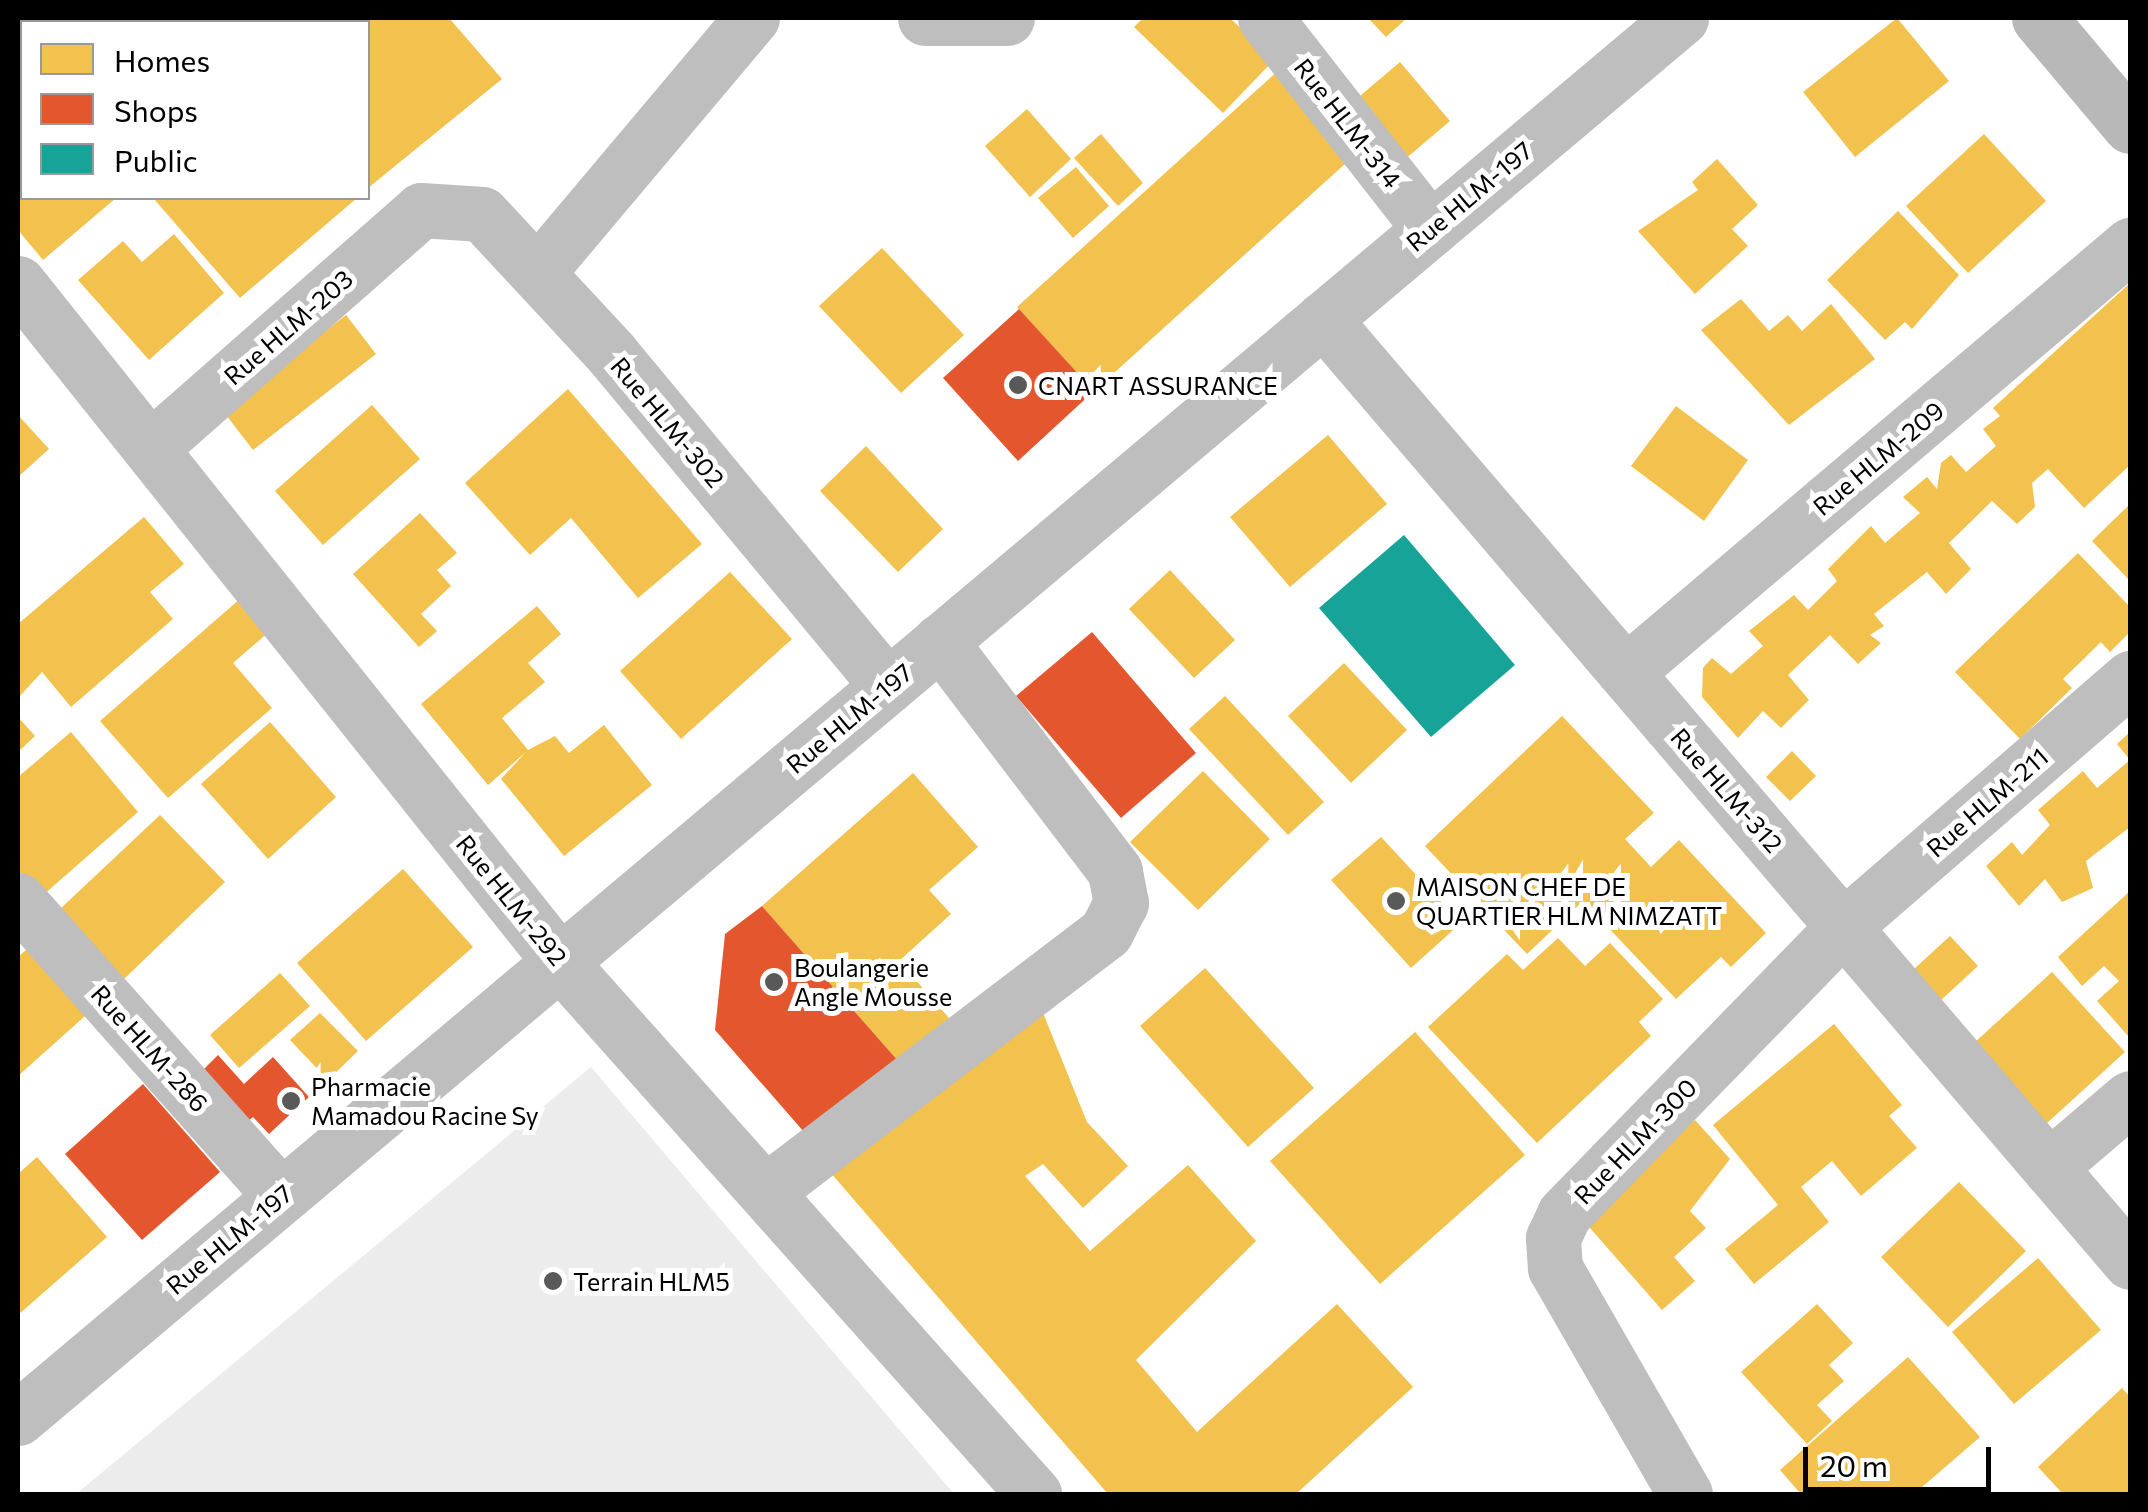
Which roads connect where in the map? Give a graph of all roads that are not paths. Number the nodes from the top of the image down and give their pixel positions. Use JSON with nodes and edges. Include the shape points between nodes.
{"nodes":[{"id":1,"x":752,"y":18,"type":"edge"},
{"id":2,"x":924,"y":18,"type":"edge"},
{"id":3,"x":1007,"y":18,"type":"edge"},
{"id":4,"x":1265,"y":18,"type":"edge"},
{"id":5,"x":1681,"y":18,"type":"edge"},
{"id":6,"x":2039,"y":18,"type":"edge"},
{"id":7,"x":2130,"y":126,"type":"edge"},
{"id":8,"x":421,"y":210,"type":"joint"},
{"id":9,"x":1430,"y":229,"type":"junction"},
{"id":10,"x":2130,"y":244,"type":"edge"},
{"id":11,"x":537,"y":274,"type":"junction"},
{"id":12,"x":18,"y":283,"type":"edge"},
{"id":13,"x":1323,"y":319,"type":"junction"},
{"id":14,"x":155,"y":444,"type":"junction"},
{"id":15,"x":940,"y":641,"type":"junction"},
{"id":16,"x":1626,"y":672,"type":"junction"},
{"id":17,"x":2130,"y":678,"type":"edge"},
{"id":18,"x":886,"y":686,"type":"junction"},
{"id":19,"x":21,"y":911,"type":"edge"},
{"id":20,"x":1844,"y":926,"type":"junction"},
{"id":21,"x":560,"y":962,"type":"junction"},
{"id":22,"x":2130,"y":1098,"type":"edge"},
{"id":23,"x":2049,"y":1167,"type":"junction"},
{"id":24,"x":770,"y":1188,"type":"junction"},
{"id":25,"x":281,"y":1196,"type":"junction"},
{"id":26,"x":2130,"y":1262,"type":"edge"},
{"id":27,"x":18,"y":1418,"type":"edge"},
{"id":28,"x":1034,"y":1494,"type":"edge"},
{"id":29,"x":1684,"y":1494,"type":"edge"}],
"edges":[{"from":1,"to":11,"type":"street"},
{"from":2,"to":3,"type":"street"},
{"from":4,"to":9,"type":"street","name":"Rue HLM-314"},
{"from":5,"to":9,"type":"street","name":"Rue HLM-197"},
{"from":6,"to":7,"type":"street"},
{"from":8,"to":11,"type":"street","name":"Rue HLM-302","via":[[482,214]]},
{"from":8,"to":14,"type":"street","name":"Rue HLM-203"},
{"from":9,"to":13,"type":"street","name":"Rue HLM-197"},
{"from":10,"to":16,"type":"street","name":"Rue HLM-209"},
{"from":11,"to":18,"type":"street","name":"Rue HLM-302"},
{"from":12,"to":14,"type":"street","name":"Rue HLM-292"},
{"from":13,"to":15,"type":"street","name":"Rue HLM-197"},
{"from":13,"to":16,"type":"street","name":"Rue HLM-312"},
{"from":14,"to":21,"type":"street","name":"Rue HLM-292"},
{"from":15,"to":18,"type":"street","name":"Rue HLM-197"},
{"from":15,"to":24,"type":"street","via":[[1115,872],[1121,904],[1106,932]]},
{"from":16,"to":20,"type":"street","name":"Rue HLM-312"},
{"from":17,"to":20,"type":"street","name":"Rue HLM-211"},
{"from":18,"to":21,"type":"street","name":"Rue HLM-197"},
{"from":19,"to":25,"type":"street","name":"Rue HLM-286"},
{"from":20,"to":23,"type":"street","name":"Rue HLM-312"},
{"from":20,"to":29,"type":"street","name":"Rue HLM-300","via":[[1585,1192],[1553,1238],[1556,1268]]},
{"from":21,"to":24,"type":"street","name":"Rue HLM-292"},
{"from":21,"to":25,"type":"street","name":"Rue HLM-197"},
{"from":22,"to":23,"type":"street"},
{"from":23,"to":26,"type":"street","name":"Rue HLM-312"},
{"from":24,"to":28,"type":"street","name":"Rue HLM-292"},
{"from":25,"to":27,"type":"street","name":"Rue HLM-197"}]}
